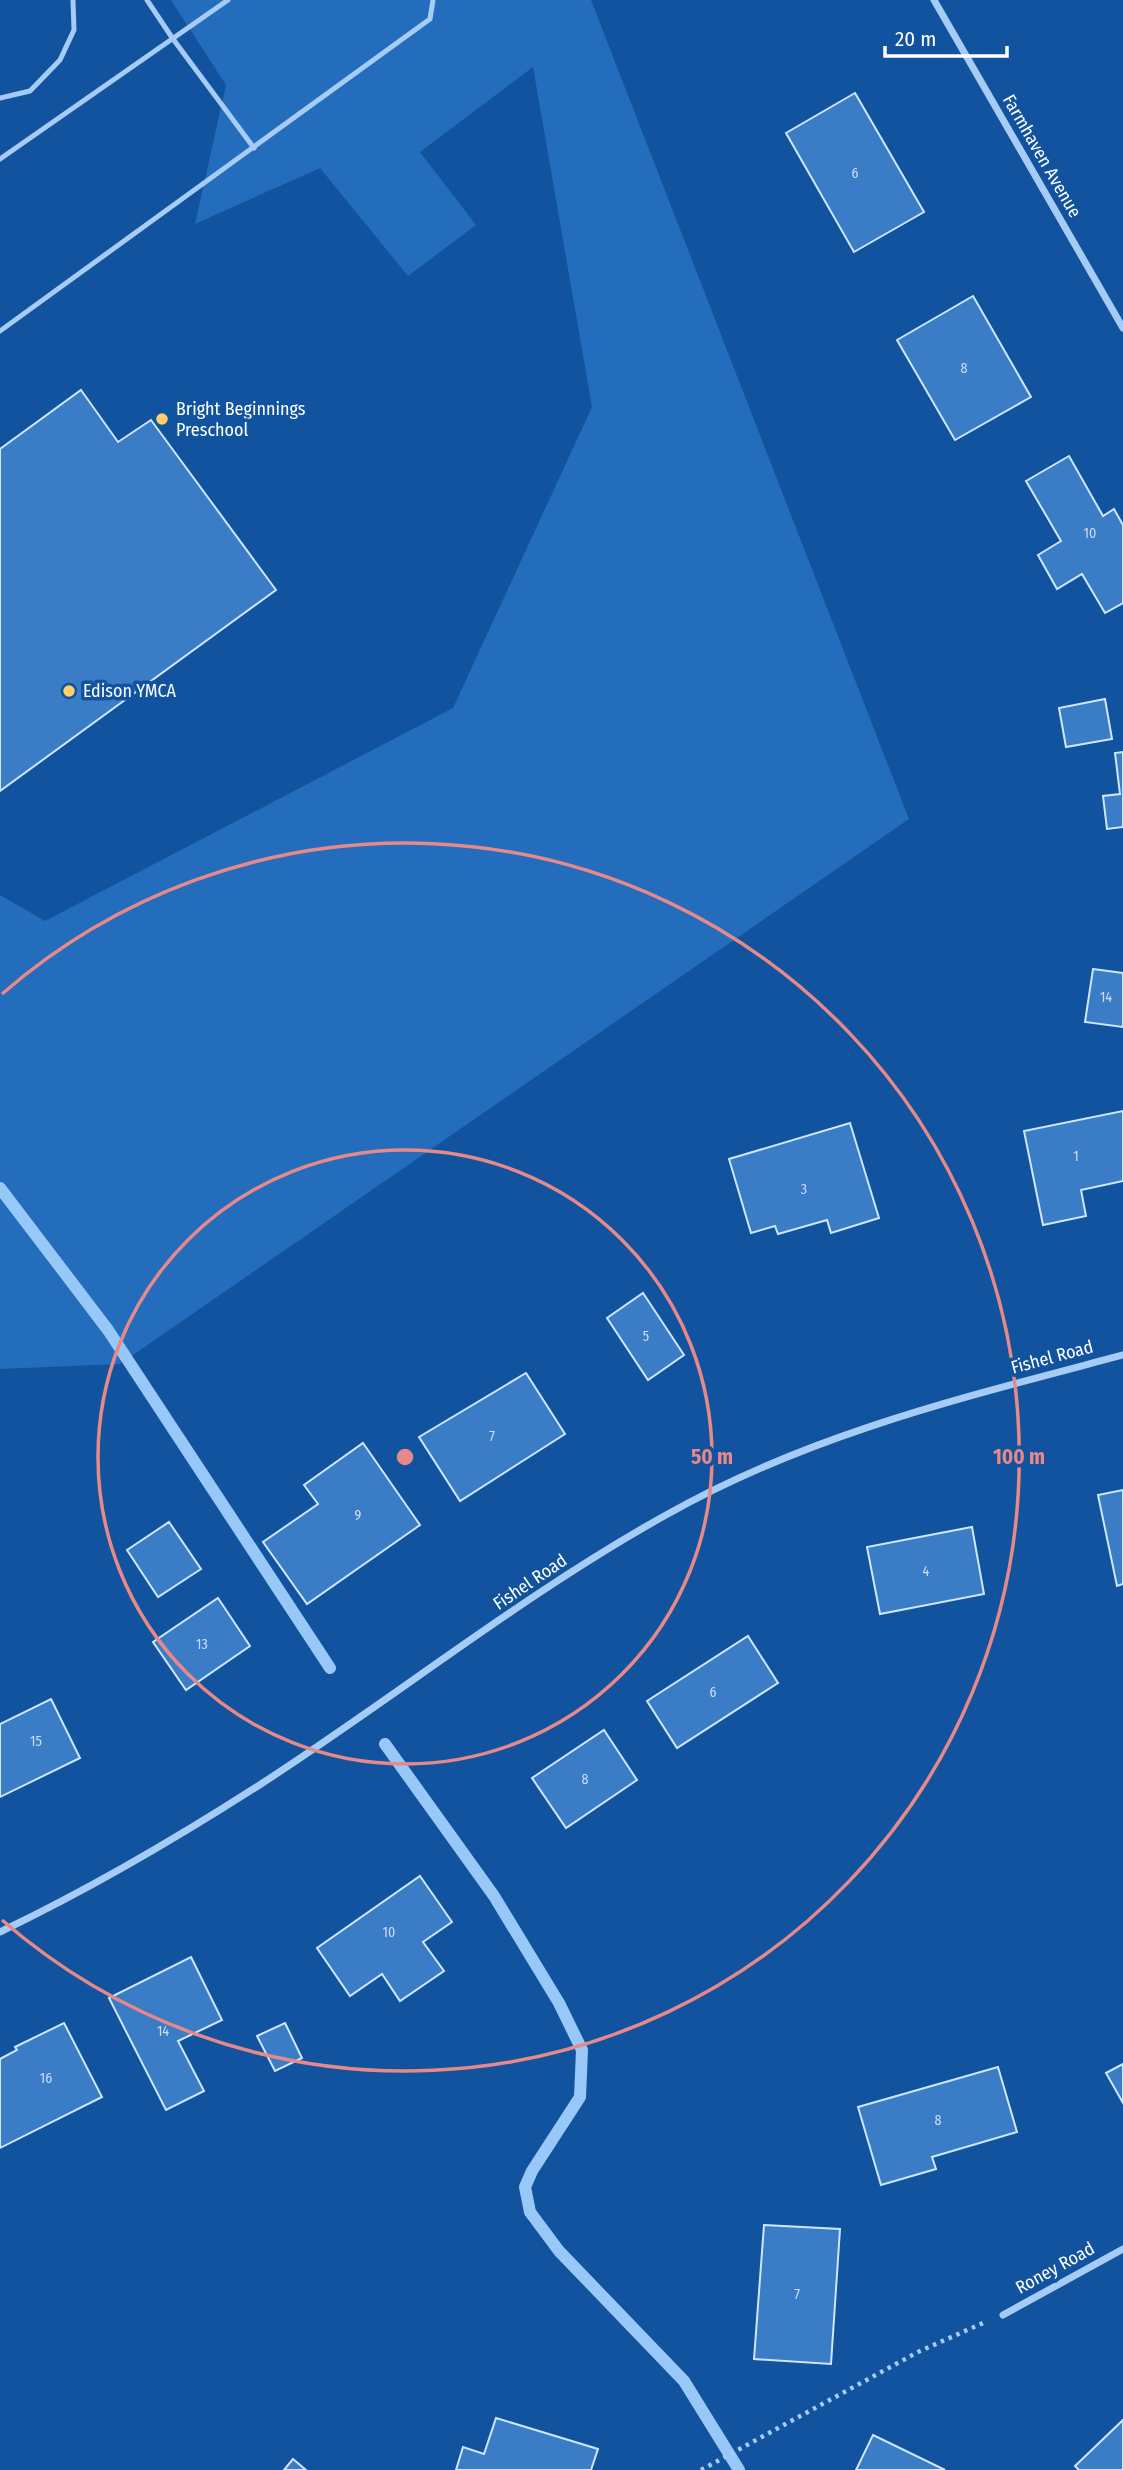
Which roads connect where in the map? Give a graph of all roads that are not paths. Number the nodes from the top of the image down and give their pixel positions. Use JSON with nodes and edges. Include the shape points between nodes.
{"nodes":[{"id":1,"x":73,"y":0,"type":"edge"},
{"id":2,"x":147,"y":0,"type":"edge"},
{"id":3,"x":228,"y":0,"type":"edge"},
{"id":4,"x":433,"y":0,"type":"edge"},
{"id":5,"x":934,"y":0,"type":"edge"},
{"id":6,"x":173,"y":39,"type":"junction"},
{"id":7,"x":0,"y":97,"type":"edge"},
{"id":8,"x":254,"y":148,"type":"junction"},
{"id":9,"x":0,"y":159,"type":"edge"},
{"id":10,"x":1123,"y":328,"type":"edge"},
{"id":11,"x":0,"y":331,"type":"edge"},
{"id":12,"x":1123,"y":1354,"type":"edge"},
{"id":13,"x":0,"y":1933,"type":"edge"},
{"id":14,"x":1123,"y":2249,"type":"edge"},
{"id":15,"x":1003,"y":2315,"type":"road end"}],
"edges":[{"from":1,"to":7,"type":"lane","via":[[74,30],[60,60],[30,92]]},
{"from":2,"to":6,"type":"lane"},
{"from":3,"to":6,"type":"lane"},
{"from":4,"to":8,"type":"lane","via":[[430,19]]},
{"from":5,"to":10,"type":"street","name":"Farmhaven Avenue"},
{"from":6,"to":8,"type":"lane"},
{"from":6,"to":9,"type":"lane"},
{"from":8,"to":11,"type":"lane"},
{"from":12,"to":13,"type":"street","name":"Fishel Road","via":[[902,1414],[796,1451],[667,1514],[555,1583],[260,1784],[69,1899]]},
{"from":14,"to":15,"type":"street","name":"Roney Road"}]}
